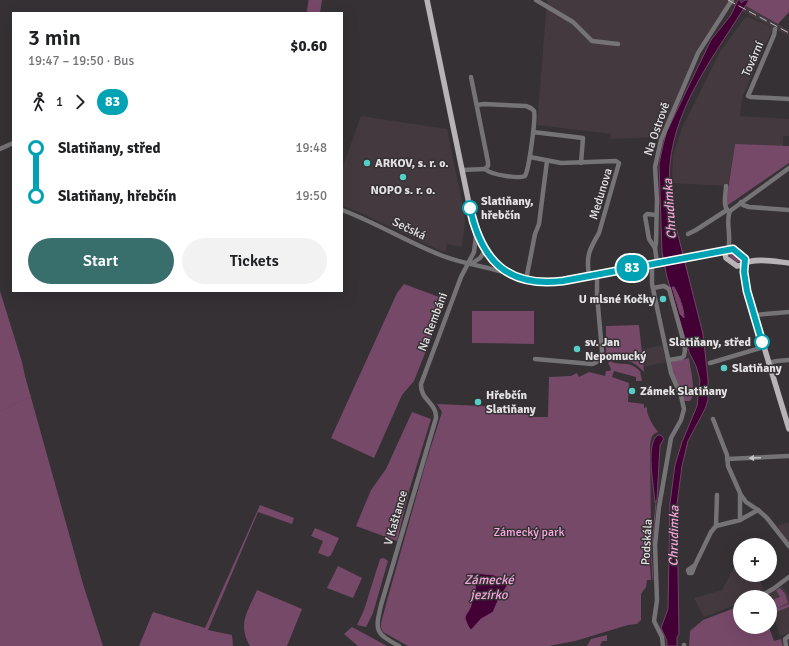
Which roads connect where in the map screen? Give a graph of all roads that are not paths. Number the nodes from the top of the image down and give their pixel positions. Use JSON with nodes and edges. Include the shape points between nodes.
{"nodes":[{"id":1,"x":427,"y":0,"type":"edge"},
{"id":2,"x":536,"y":0,"type":"edge"},
{"id":3,"x":732,"y":0,"type":"edge"},
{"id":4,"x":775,"y":29,"type":"dead end"},
{"id":5,"x":618,"y":44,"type":"dead end"},
{"id":6,"x":471,"y":77,"type":"dead end"},
{"id":7,"x":789,"y":99,"type":"edge"},
{"id":8,"x":477,"y":105,"type":"junction"},
{"id":9,"x":533,"y":132,"type":"junction"},
{"id":10,"x":12,"y":143,"type":"edge"},
{"id":11,"x":0,"y":149,"type":"edge"},
{"id":12,"x":530,"y":157,"type":"junction"},
{"id":13,"x":547,"y":161,"type":"junction"},
{"id":14,"x":581,"y":163,"type":"junction"},
{"id":15,"x":789,"y":168,"type":"edge"},
{"id":16,"x":485,"y":169,"type":"junction"},
{"id":17,"x":462,"y":170,"type":"junction"},
{"id":18,"x":726,"y":186,"type":"dead end"},
{"id":19,"x":741,"y":202,"type":"junction"},
{"id":20,"x":343,"y":210,"type":"edge"},
{"id":21,"x":789,"y":210,"type":"edge"},
{"id":22,"x":728,"y":211,"type":"junction"},
{"id":23,"x":656,"y":215,"type":"junction"},
{"id":24,"x":474,"y":228,"type":"junction"},
{"id":25,"x":729,"y":229,"type":"junction"},
{"id":26,"x":688,"y":234,"type":"dead end"},
{"id":27,"x":655,"y":248,"type":"junction"},
{"id":28,"x":727,"y":250,"type":"junction"},
{"id":29,"x":485,"y":251,"type":"junction"},
{"id":30,"x":739,"y":253,"type":"junction"},
{"id":31,"x":473,"y":255,"type":"junction"},
{"id":32,"x":699,"y":256,"type":"junction"},
{"id":33,"x":727,"y":259,"type":"junction"},
{"id":34,"x":778,"y":262,"type":"junction"},
{"id":35,"x":469,"y":263,"type":"junction"},
{"id":36,"x":656,"y":263,"type":"junction"},
{"id":37,"x":789,"y":263,"type":"edge"},
{"id":38,"x":734,"y":264,"type":"junction"},
{"id":39,"x":744,"y":264,"type":"junction"},
{"id":40,"x":597,"y":275,"type":"junction"},
{"id":41,"x":589,"y":276,"type":"junction"},
{"id":42,"x":519,"y":278,"type":"junction"},
{"id":43,"x":526,"y":280,"type":"junction"},
{"id":44,"x":653,"y":288,"type":"junction"},
{"id":45,"x":747,"y":291,"type":"junction"},
{"id":46,"x":789,"y":312,"type":"edge"},
{"id":47,"x":754,"y":315,"type":"junction"},
{"id":48,"x":764,"y":347,"type":"junction"},
{"id":49,"x":535,"y":359,"type":"dead end"},
{"id":50,"x":669,"y":360,"type":"junction"},
{"id":51,"x":789,"y":360,"type":"edge"},
{"id":52,"x":710,"y":363,"type":"dead end"},
{"id":53,"x":768,"y":363,"type":"junction"},
{"id":54,"x":421,"y":390,"type":"joint"},
{"id":55,"x":713,"y":419,"type":"dead end"},
{"id":56,"x":789,"y":429,"type":"edge"},
{"id":57,"x":670,"y":438,"type":"joint"},
{"id":58,"x":789,"y":456,"type":"edge"},
{"id":59,"x":727,"y":459,"type":"junction"},
{"id":60,"x":740,"y":493,"type":"junction"},
{"id":61,"x":717,"y":495,"type":"dead end"},
{"id":62,"x":760,"y":511,"type":"junction"},
{"id":63,"x":740,"y":520,"type":"junction"},
{"id":64,"x":716,"y":526,"type":"junction"},
{"id":65,"x":789,"y":546,"type":"edge"},
{"id":66,"x":695,"y":565,"type":"dead end"},
{"id":67,"x":789,"y":577,"type":"edge"},
{"id":68,"x":771,"y":590,"type":"edge"},
{"id":69,"x":787,"y":638,"type":"edge"},
{"id":70,"x":399,"y":646,"type":"edge"},
{"id":71,"x":663,"y":646,"type":"edge"},
{"id":72,"x":786,"y":646,"type":"edge"}],
"edges":[{"from":1,"to":17,"type":"main road"},
{"from":2,"to":5,"type":"street","via":[[573,22],[592,41]]},
{"from":3,"to":23,"type":"street","name":"Na Ostrově","via":[[698,53],[670,117],[655,166]]},
{"from":4,"to":7,"type":"street","name":"Tovární","via":[[749,97]]},
{"from":6,"to":8,"type":"street"},
{"from":8,"to":9,"type":"street","via":[[530,107],[534,112]]},
{"from":8,"to":16,"type":"street","via":[[488,162]]},
{"from":9,"to":12,"type":"street"},
{"from":9,"to":14,"type":"street","via":[[582,138]]},
{"from":10,"to":11,"type":"street"},
{"from":12,"to":13,"type":"street","name":"Medunova"},
{"from":12,"to":16,"type":"street","via":[[524,177],[492,173]]},
{"from":13,"to":14,"type":"street","name":"Medunova"},
{"from":13,"to":43,"type":"street","via":[[539,224]]},
{"from":14,"to":41,"type":"street","name":"Medunova","via":[[616,161],[620,164],[599,233],[588,256]]},
{"from":15,"to":19,"type":"street"},
{"from":16,"to":17,"type":"street"},
{"from":17,"to":24,"type":"main road"},
{"from":18,"to":22,"type":"street","via":[[725,202]]},
{"from":19,"to":21,"type":"street","via":[[748,207]]},
{"from":19,"to":22,"type":"street"},
{"from":20,"to":35,"type":"street","name":"Sečská","via":[[441,256]]},
{"from":22,"to":25,"type":"street"},
{"from":22,"to":26,"type":"street"},
{"from":23,"to":27,"type":"street","name":"Na Ostrově"},
{"from":23,"to":27,"type":"street","name":"Na Ostrově","via":[[645,216],[649,239]]},
{"from":24,"to":29,"type":"main road"},
{"from":24,"to":31,"type":"street","via":[[476,242]]},
{"from":25,"to":28,"type":"street","via":[[730,241]]},
{"from":25,"to":30,"type":"street","via":[[733,244]]},
{"from":27,"to":36,"type":"street","name":"Na Ostrově"},
{"from":28,"to":30,"type":"main road","via":[[731,248]]},
{"from":28,"to":32,"type":"main road"},
{"from":28,"to":33,"type":"main road"},
{"from":29,"to":31,"type":"street","via":[[477,251]]},
{"from":29,"to":35,"type":"street","via":[[480,258]]},
{"from":29,"to":42,"type":"main road","via":[[498,267]]},
{"from":30,"to":34,"type":"main road"},
{"from":30,"to":39,"type":"main road","via":[[745,259]]},
{"from":31,"to":35,"type":"street"},
{"from":32,"to":33,"type":"main road","via":[[720,256]]},
{"from":32,"to":36,"type":"main road"},
{"from":33,"to":38,"type":"main road"},
{"from":34,"to":37,"type":"main road"},
{"from":34,"to":39,"type":"main road","via":[[751,261]]},
{"from":35,"to":42,"type":"street","name":"Sečská"},
{"from":35,"to":54,"type":"street","name":"Na Rembáni","via":[[460,280],[424,375]]},
{"from":36,"to":40,"type":"main road"},
{"from":36,"to":44,"type":"street","name":"Na Ostrově"},
{"from":38,"to":39,"type":"main road"},
{"from":38,"to":45,"type":"main road"},
{"from":39,"to":45,"type":"main road"},
{"from":40,"to":41,"type":"main road"},
{"from":40,"to":49,"type":"street","via":[[602,354],[592,364]]},
{"from":41,"to":43,"type":"main road","via":[[553,282]]},
{"from":42,"to":43,"type":"main road"},
{"from":44,"to":50,"type":"street","name":"Na Ostrově"},
{"from":44,"to":50,"type":"street","via":[[664,286],[669,289],[684,343],[684,356]]},
{"from":45,"to":47,"type":"main road"},
{"from":46,"to":47,"type":"street"},
{"from":47,"to":48,"type":"main road"},
{"from":48,"to":52,"type":"street"},
{"from":48,"to":53,"type":"main road"},
{"from":50,"to":57,"type":"street","name":"Na Ostrově","via":[[684,409],[681,420]]},
{"from":51,"to":53,"type":"street"},
{"from":53,"to":56,"type":"main road"},
{"from":54,"to":70,"type":"street","name":"V Kaštance","via":[[434,408],[436,418],[377,624],[382,636]]},
{"from":55,"to":59,"type":"street"},
{"from":57,"to":71,"type":"street","name":"Podskála","via":[[655,550],[657,600],[654,621]]},
{"from":58,"to":59,"type":"street","one_way":true},
{"from":59,"to":60,"type":"street"},
{"from":60,"to":62,"type":"street","via":[[746,502]]},
{"from":60,"to":63,"type":"street"},
{"from":61,"to":64,"type":"street"},
{"from":62,"to":63,"type":"street"},
{"from":62,"to":65,"type":"street"},
{"from":63,"to":64,"type":"street"},
{"from":64,"to":66,"type":"street","via":[[710,532]]},
{"from":67,"to":68,"type":"street"},
{"from":69,"to":72,"type":"street"}]}
